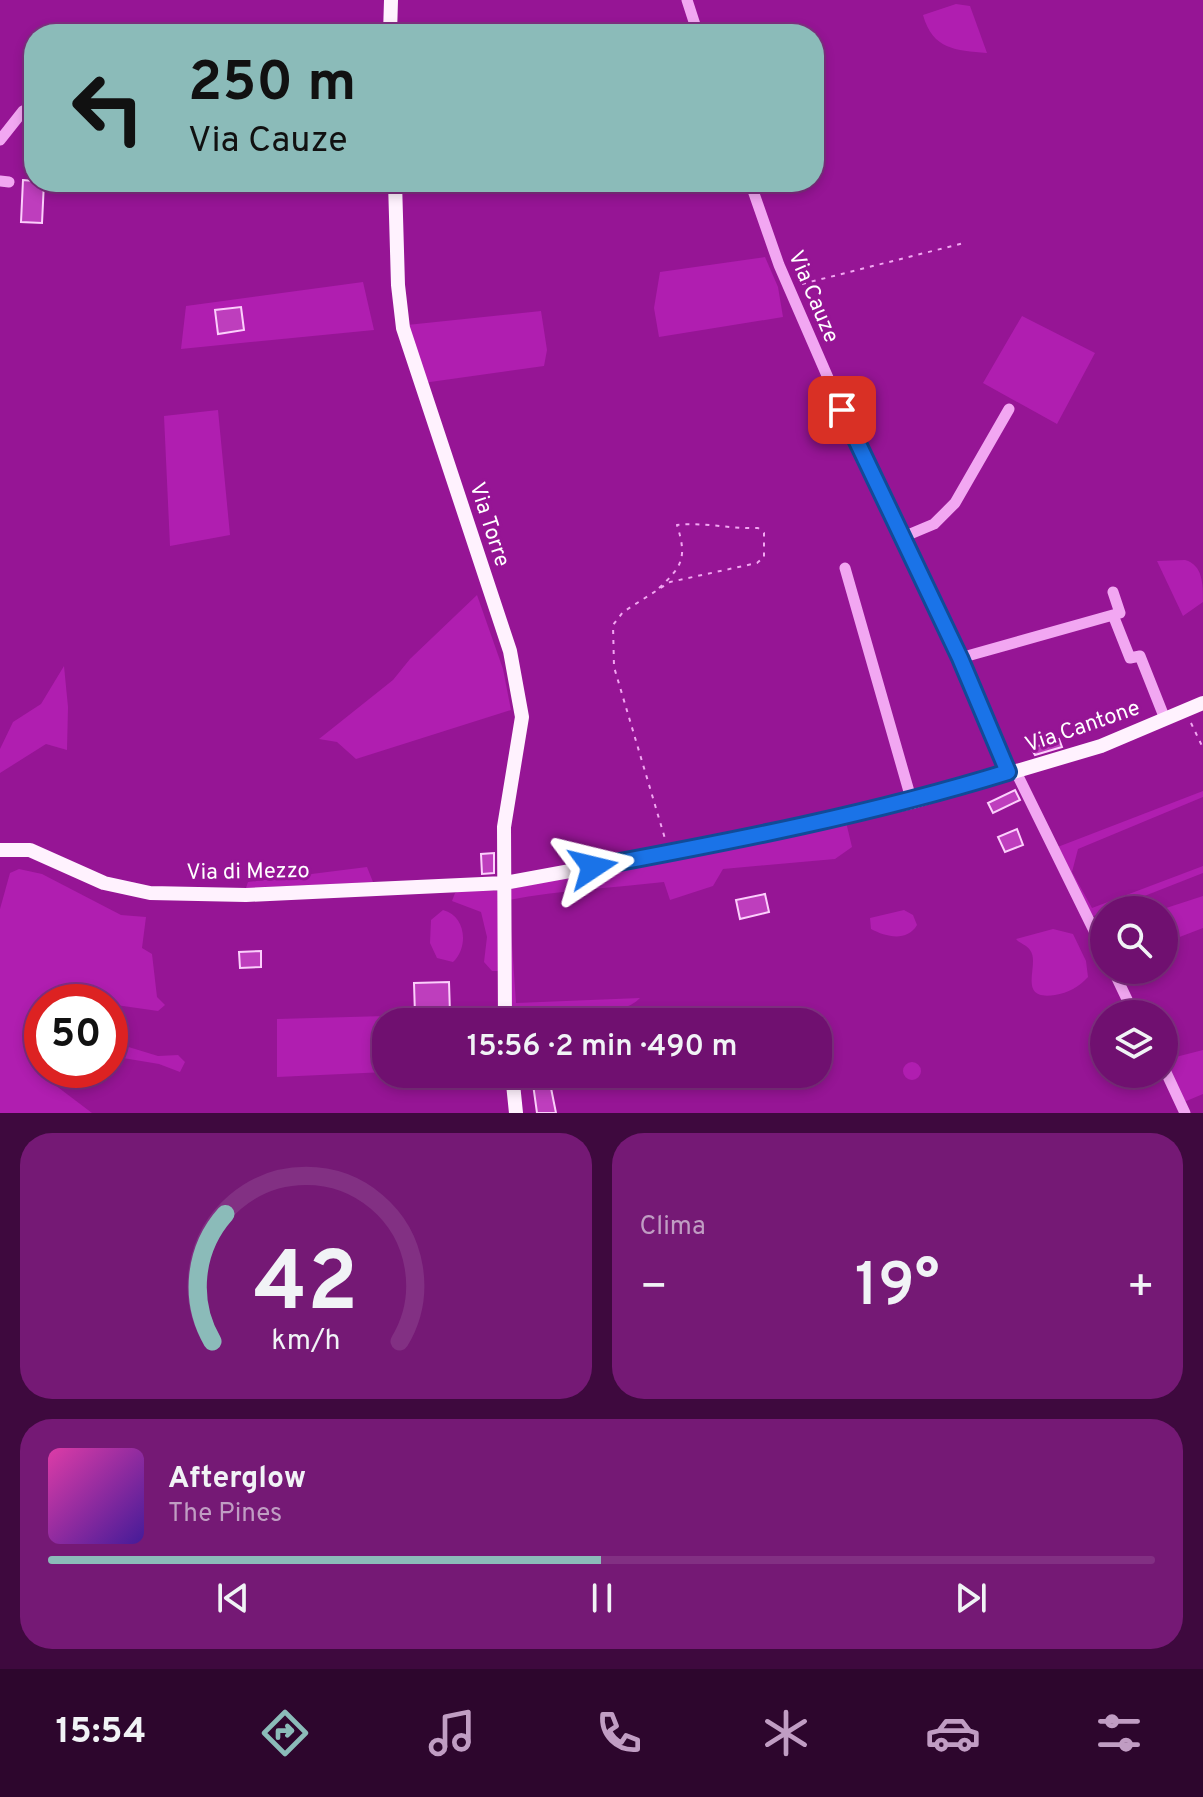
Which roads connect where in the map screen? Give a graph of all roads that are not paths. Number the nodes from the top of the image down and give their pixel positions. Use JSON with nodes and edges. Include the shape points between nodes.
{"nodes":[{"id":1,"x":391,"y":0,"type":"edge"},
{"id":2,"x":687,"y":0,"type":"edge"},
{"id":3,"x":390,"y":24,"type":"edge"},
{"id":4,"x":695,"y":24,"type":"edge"},
{"id":5,"x":24,"y":111,"type":"edge"},
{"id":6,"x":0,"y":140,"type":"edge"},
{"id":7,"x":395,"y":192,"type":"edge"},
{"id":8,"x":754,"y":192,"type":"edge"},
{"id":9,"x":1009,"y":409,"type":"dead end"},
{"id":10,"x":903,"y":537,"type":"junction"},
{"id":11,"x":845,"y":568,"type":"dead end"},
{"id":12,"x":1113,"y":592,"type":"dead end"},
{"id":13,"x":1113,"y":615,"type":"junction"},
{"id":14,"x":960,"y":658,"type":"junction"},
{"id":15,"x":1203,"y":703,"type":"edge"},
{"id":16,"x":1165,"y":719,"type":"junction"},
{"id":17,"x":1012,"y":771,"type":"junction"},
{"id":18,"x":912,"y":802,"type":"junction"},
{"id":19,"x":0,"y":850,"type":"edge"},
{"id":20,"x":504,"y":883,"type":"junction"},
{"id":21,"x":1090,"y":924,"type":"edge"},
{"id":22,"x":505,"y":1008,"type":"edge"},
{"id":23,"x":513,"y":1088,"type":"edge"},
{"id":24,"x":1173,"y":1088,"type":"edge"},
{"id":25,"x":516,"y":1113,"type":"edge"},
{"id":26,"x":1185,"y":1113,"type":"edge"}],
"edges":[{"from":1,"to":3,"type":"main road"},
{"from":2,"to":4,"type":"street"},
{"from":5,"to":6,"type":"street"},
{"from":7,"to":20,"type":"main road","name":"Via Torre","via":[[403,328],[510,651],[522,717],[504,827]]},
{"from":8,"to":10,"type":"street","name":"Via Cauze","via":[[789,288]]},
{"from":9,"to":10,"type":"street","via":[[955,503],[934,524]]},
{"from":10,"to":14,"type":"street","name":"Via Cauze"},
{"from":11,"to":18,"type":"street"},
{"from":12,"to":13,"type":"street","via":[[1120,613]]},
{"from":13,"to":14,"type":"street"},
{"from":13,"to":16,"type":"street","via":[[1130,658],[1140,656]]},
{"from":14,"to":17,"type":"street","name":"Via Cauze"},
{"from":15,"to":16,"type":"main road","name":"Via Cantone"},
{"from":16,"to":17,"type":"main road","name":"Via Cantone","via":[[1101,746]]},
{"from":17,"to":18,"type":"main road","name":"Via Cantone"},
{"from":17,"to":21,"type":"street","name":"Via Cauze"},
{"from":18,"to":20,"type":"main road","name":"Via Cantone"},
{"from":19,"to":20,"type":"main road","name":"Via di Mezzo","via":[[30,850],[104,883],[150,893],[246,895]]},
{"from":20,"to":22,"type":"main road","name":"Via Torre"},
{"from":23,"to":25,"type":"main road"},
{"from":24,"to":26,"type":"street"}]}
